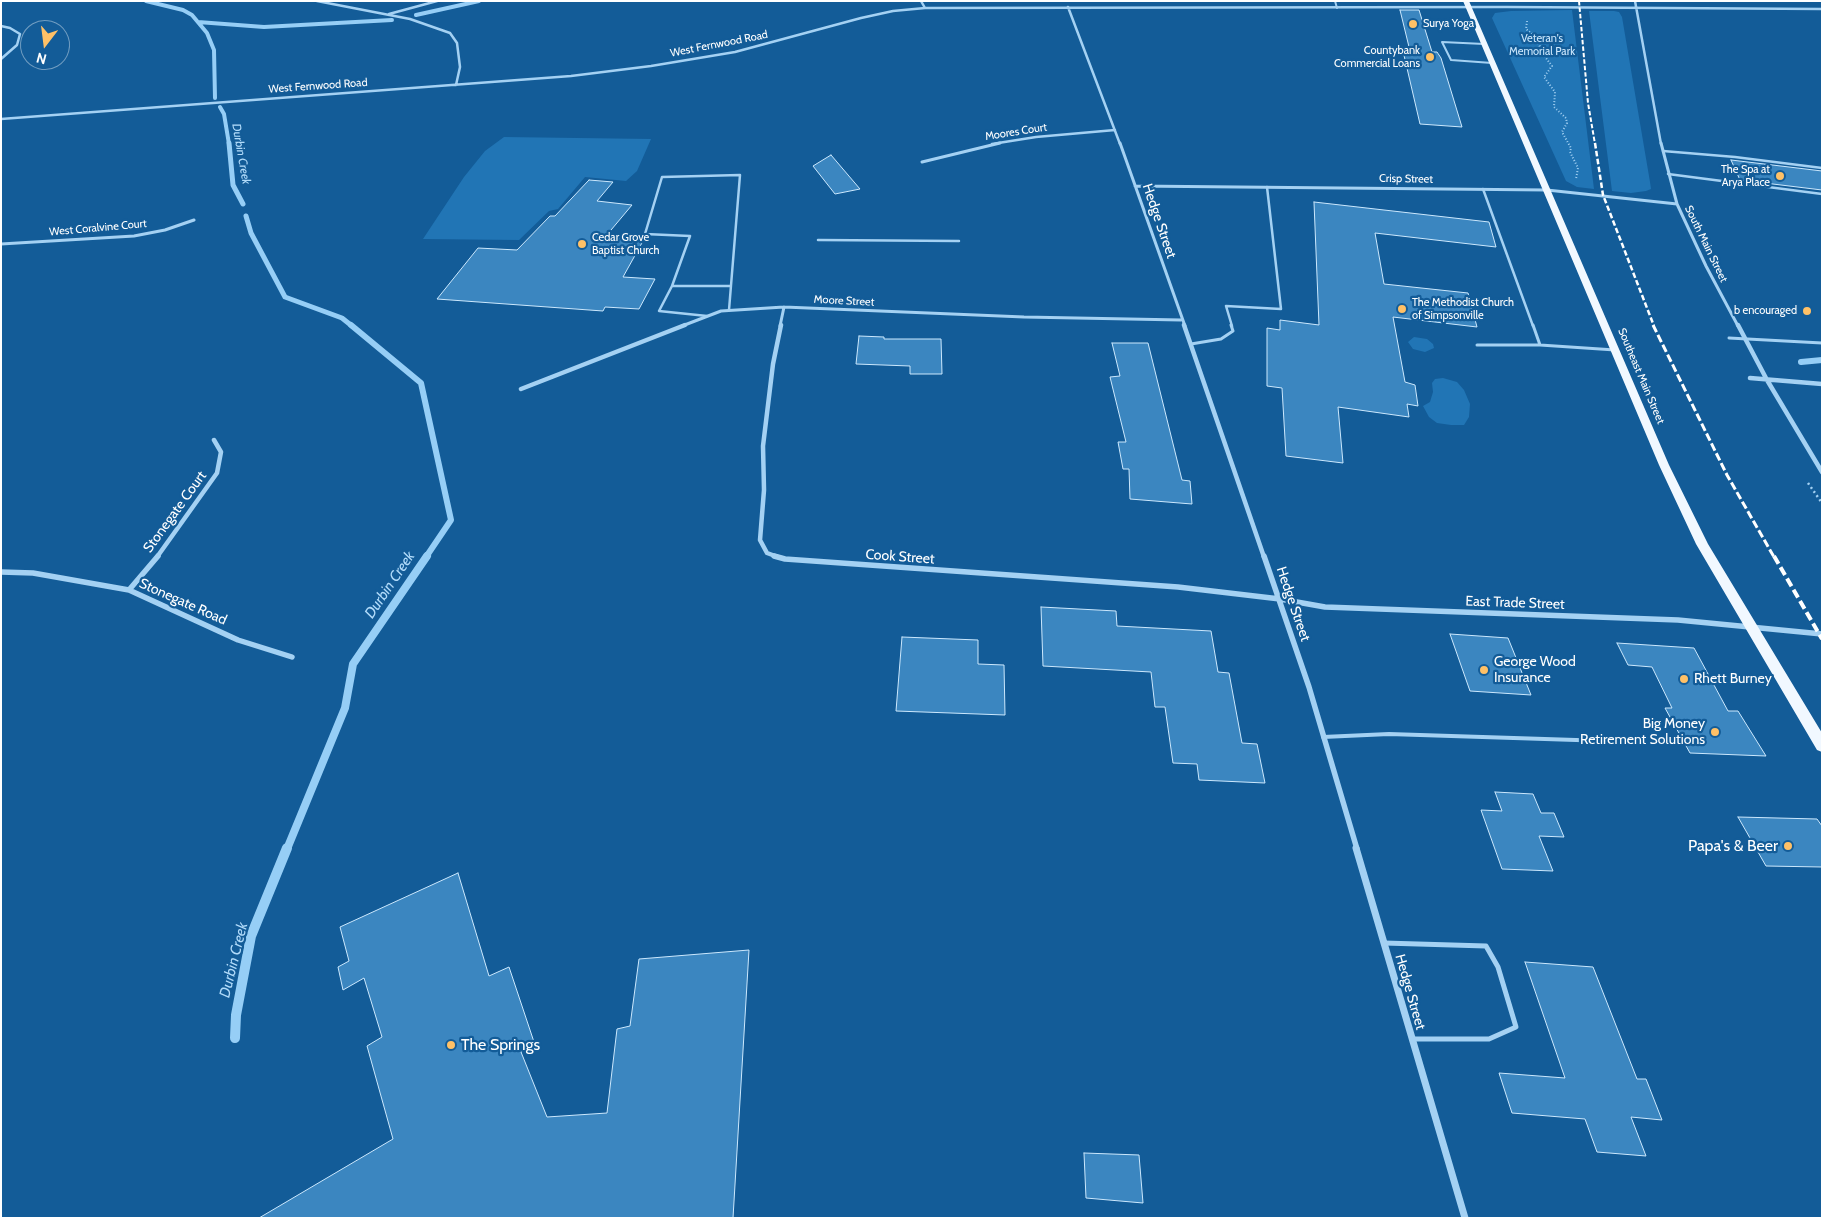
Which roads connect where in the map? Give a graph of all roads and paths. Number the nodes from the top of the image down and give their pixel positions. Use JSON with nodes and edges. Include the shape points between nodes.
{"nodes":[{"id":1,"x":317,"y":1,"type":"edge"},
{"id":2,"x":437,"y":1,"type":"edge"},
{"id":3,"x":921,"y":1,"type":"edge"},
{"id":4,"x":1209,"y":1,"type":"edge"},
{"id":5,"x":1335,"y":1,"type":"edge"},
{"id":6,"x":1635,"y":1,"type":"edge"},
{"id":7,"x":1467,"y":4,"type":"edge"},
{"id":8,"x":1068,"y":7,"type":"junction"},
{"id":9,"x":925,"y":8,"type":"junction"},
{"id":10,"x":1210,"y":8,"type":"junction"},
{"id":11,"x":1337,"y":8,"type":"junction"},
{"id":12,"x":1542,"y":8,"type":"junction"},
{"id":13,"x":1636,"y":9,"type":"junction"},
{"id":14,"x":1822,"y":10,"type":"edge"},
{"id":15,"x":387,"y":14,"type":"junction"},
{"id":16,"x":1,"y":26,"type":"edge"},
{"id":17,"x":1484,"y":44,"type":"junction"},
{"id":18,"x":1,"y":59,"type":"edge"},
{"id":19,"x":1492,"y":63,"type":"junction"},
{"id":20,"x":456,"y":85,"type":"junction"},
{"id":21,"x":1,"y":120,"type":"edge"},
{"id":22,"x":1115,"y":130,"type":"junction"},
{"id":23,"x":1663,"y":151,"type":"junction"},
{"id":24,"x":922,"y":162,"type":"dead end"},
{"id":25,"x":1822,"y":168,"type":"edge"},
{"id":26,"x":1668,"y":174,"type":"junction"},
{"id":27,"x":1135,"y":186,"type":"junction"},
{"id":28,"x":1266,"y":186,"type":"junction"},
{"id":29,"x":1483,"y":189,"type":"junction"},
{"id":30,"x":1547,"y":190,"type":"junction"},
{"id":31,"x":1572,"y":192,"type":"junction"},
{"id":32,"x":1822,"y":194,"type":"edge"},
{"id":33,"x":1676,"y":204,"type":"junction"},
{"id":34,"x":194,"y":220,"type":"dead end"},
{"id":35,"x":818,"y":240,"type":"dead end"},
{"id":36,"x":959,"y":241,"type":"dead end"},
{"id":37,"x":1,"y":244,"type":"edge"},
{"id":38,"x":672,"y":286,"type":"junction"},
{"id":39,"x":732,"y":286,"type":"junction"},
{"id":40,"x":784,"y":307,"type":"junction"},
{"id":41,"x":729,"y":310,"type":"junction"},
{"id":42,"x":707,"y":316,"type":"junction"},
{"id":43,"x":1181,"y":320,"type":"junction"},
{"id":44,"x":1729,"y":338,"type":"dead end"},
{"id":45,"x":1746,"y":340,"type":"junction"},
{"id":46,"x":1822,"y":343,"type":"edge"},
{"id":47,"x":1191,"y":344,"type":"junction"},
{"id":48,"x":1477,"y":345,"type":"dead end"},
{"id":49,"x":1540,"y":345,"type":"junction"},
{"id":50,"x":1615,"y":350,"type":"junction"},
{"id":51,"x":1750,"y":378,"type":"dead end"},
{"id":52,"x":1767,"y":380,"type":"junction"},
{"id":53,"x":1822,"y":384,"type":"edge"},
{"id":54,"x":521,"y":389,"type":"dead end"},
{"id":55,"x":214,"y":440,"type":"dead end"},
{"id":56,"x":1822,"y":472,"type":"edge"},
{"id":57,"x":1,"y":572,"type":"edge"},
{"id":58,"x":129,"y":590,"type":"junction"},
{"id":59,"x":1280,"y":599,"type":"junction"},
{"id":60,"x":1749,"y":626,"type":"junction"},
{"id":61,"x":1822,"y":634,"type":"edge"},
{"id":62,"x":292,"y":657,"type":"dead end"},
{"id":63,"x":1324,"y":737,"type":"junction"},
{"id":64,"x":1607,"y":741,"type":"dead end"},
{"id":65,"x":1822,"y":746,"type":"edge"},
{"id":66,"x":1384,"y":943,"type":"junction"},
{"id":67,"x":1412,"y":1038,"type":"junction"},
{"id":68,"x":1464,"y":1218,"type":"edge"}],
"edges":[{"from":1,"to":15,"type":"street"},
{"from":2,"to":15,"type":"street"},
{"from":3,"to":9,"type":"street"},
{"from":4,"to":10,"type":"street"},
{"from":5,"to":11,"type":"lane"},
{"from":6,"to":13,"type":"street","name":"South Main Street"},
{"from":7,"to":11,"type":"street","name":"West Fernwood Road"},
{"from":7,"to":12,"type":"street","name":"West Fernwood Road"},
{"from":7,"to":17,"type":"main road","name":"Southeast Main Street"},
{"from":8,"to":9,"type":"street","name":"West Fernwood Road"},
{"from":8,"to":10,"type":"street","name":"West Fernwood Road"},
{"from":8,"to":22,"type":"street","name":"Hedge Street"},
{"from":9,"to":20,"type":"street","name":"West Fernwood Road","via":[[861,18],[714,56],[571,76]]},
{"from":10,"to":11,"type":"street","name":"West Fernwood Road"},
{"from":12,"to":13,"type":"street","name":"West Fernwood Road"},
{"from":12,"to":31,"type":"path","via":[[1525,24],[1542,51],[1538,53],[1543,54],[1552,66],[1544,77],[1555,92],[1554,107],[1566,118],[1562,132],[1578,168]]},
{"from":13,"to":14,"type":"street","name":"West Fernwood Road"},
{"from":13,"to":23,"type":"street","name":"South Main Street"},
{"from":15,"to":20,"type":"street","via":[[436,27],[455,39],[460,67]]},
{"from":16,"to":18,"type":"street","via":[[20,34],[20,40]]},
{"from":17,"to":19,"type":"main road","name":"Southeast Main Street"},
{"from":17,"to":19,"type":"lane","via":[[1442,42],[1451,60]]},
{"from":19,"to":30,"type":"main road","name":"Southeast Main Street"},
{"from":20,"to":21,"type":"street","name":"West Fernwood Road"},
{"from":22,"to":24,"type":"street","name":"Moores Court","via":[[1036,137],[963,150]]},
{"from":22,"to":27,"type":"street","name":"Hedge Street"},
{"from":23,"to":25,"type":"lane"},
{"from":23,"to":26,"type":"street","name":"South Main Street"},
{"from":26,"to":32,"type":"lane"},
{"from":26,"to":33,"type":"street","name":"South Main Street"},
{"from":27,"to":28,"type":"street","name":"Crisp Street"},
{"from":27,"to":43,"type":"street","name":"Hedge Street"},
{"from":28,"to":29,"type":"street","name":"Crisp Street"},
{"from":28,"to":47,"type":"lane","via":[[1281,309],[1226,306],[1233,331],[1221,339]]},
{"from":29,"to":30,"type":"street","name":"Crisp Street"},
{"from":29,"to":49,"type":"lane"},
{"from":30,"to":31,"type":"street","name":"Crisp Street"},
{"from":30,"to":50,"type":"main road","name":"Southeast Main Street"},
{"from":31,"to":33,"type":"street","name":"Crisp Street"},
{"from":33,"to":45,"type":"street","name":"South Main Street"},
{"from":34,"to":37,"type":"street","name":"West Coralvine Court","via":[[134,236]]},
{"from":35,"to":36,"type":"lane"},
{"from":38,"to":39,"type":"lane"},
{"from":38,"to":39,"type":"lane","via":[[690,236],[645,234],[662,177],[740,175]]},
{"from":38,"to":42,"type":"lane","via":[[659,311]]},
{"from":39,"to":41,"type":"lane"},
{"from":40,"to":41,"type":"street","name":"Moore Street"},
{"from":40,"to":43,"type":"street","name":"Moore Street"},
{"from":40,"to":59,"type":"street","name":"Cook Street","via":[[773,364],[764,446],[760,540],[767,553],[785,560],[1178,587]]},
{"from":41,"to":42,"type":"street","name":"Moore Street"},
{"from":42,"to":54,"type":"street","name":"Moore Street"},
{"from":43,"to":47,"type":"street","name":"Hedge Street"},
{"from":44,"to":45,"type":"lane"},
{"from":45,"to":46,"type":"lane"},
{"from":45,"to":52,"type":"street","name":"South Main Street"},
{"from":47,"to":59,"type":"street","name":"Hedge Street"},
{"from":48,"to":49,"type":"lane"},
{"from":49,"to":50,"type":"lane"},
{"from":50,"to":60,"type":"main road","name":"Southeast Main Street","via":[[1702,544]]},
{"from":51,"to":52,"type":"street"},
{"from":52,"to":53,"type":"street"},
{"from":52,"to":56,"type":"street","name":"South Main Street"},
{"from":55,"to":58,"type":"street","name":"Stonegate Court","via":[[221,452],[217,473],[160,555]]},
{"from":57,"to":58,"type":"street","name":"Stonegate Road","via":[[33,573]]},
{"from":58,"to":62,"type":"street","name":"Stonegate Road","via":[[238,640]]},
{"from":59,"to":60,"type":"street","name":"East Trade Street","via":[[1325,607],[1678,620]]},
{"from":59,"to":63,"type":"street","name":"Hedge Street"},
{"from":60,"to":61,"type":"street","name":"East Trade Street"},
{"from":60,"to":65,"type":"main road","name":"Southeast Main Street"},
{"from":63,"to":64,"type":"lane","via":[[1389,734]]},
{"from":63,"to":66,"type":"street","name":"Hedge Street"},
{"from":66,"to":67,"type":"street","name":"Hedge Street"},
{"from":66,"to":67,"type":"lane","via":[[1486,946],[1498,967],[1516,1027],[1489,1040]]},
{"from":67,"to":68,"type":"street","name":"Hedge Street"}]}
